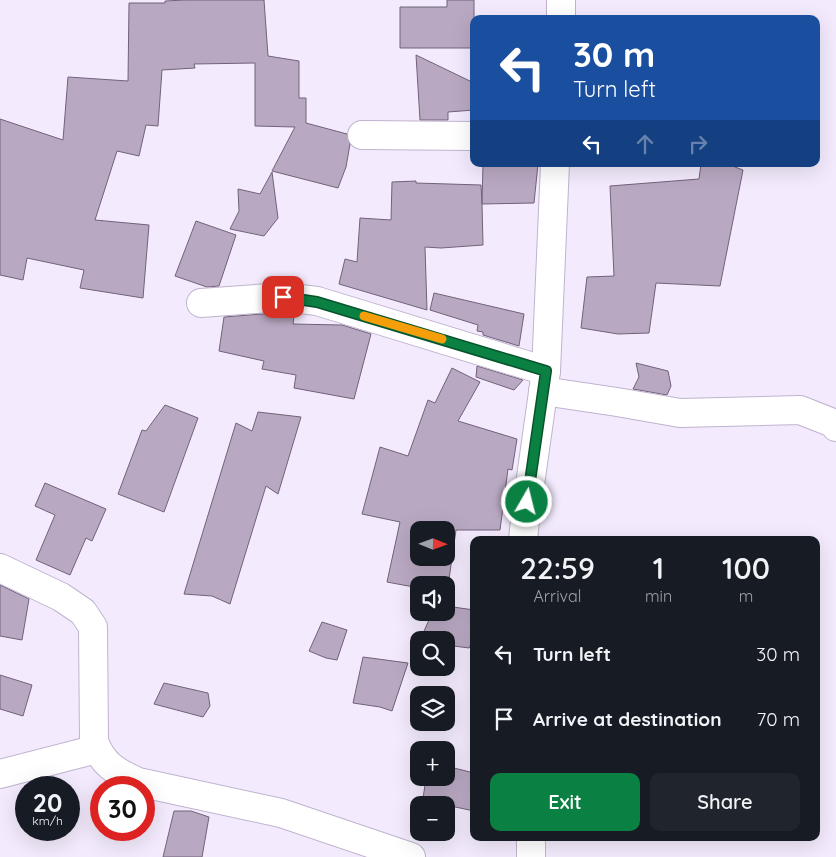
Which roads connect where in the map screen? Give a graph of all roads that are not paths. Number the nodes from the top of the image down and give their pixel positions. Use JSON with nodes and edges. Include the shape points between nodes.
{"nodes":[{"id":1,"x":561,"y":0,"type":"edge"},
{"id":2,"x":561,"y":15,"type":"edge"},
{"id":3,"x":362,"y":135,"type":"dead end"},
{"id":4,"x":470,"y":136,"type":"edge"},
{"id":5,"x":555,"y":167,"type":"edge"},
{"id":6,"x":201,"y":303,"type":"dead end"},
{"id":7,"x":544,"y":381,"type":"junction"},
{"id":8,"x":836,"y":427,"type":"edge"},
{"id":9,"x":524,"y":536,"type":"edge"},
{"id":10,"x":0,"y":568,"type":"edge"},
{"id":11,"x":97,"y":749,"type":"junction"},
{"id":12,"x":0,"y":774,"type":"edge"},
{"id":13,"x":531,"y":841,"type":"edge"},
{"id":14,"x":411,"y":857,"type":"edge"},
{"id":15,"x":531,"y":857,"type":"edge"}],
"edges":[{"from":1,"to":2,"type":"street"},
{"from":3,"to":4,"type":"street"},
{"from":5,"to":7,"type":"street"},
{"from":6,"to":7,"type":"street","via":[[283,297],[317,302]]},
{"from":7,"to":8,"type":"street","via":[[618,402],[680,413],[800,410]]},
{"from":7,"to":9,"type":"street"},
{"from":10,"to":11,"type":"street","via":[[61,597],[83,612],[94,627],[94,740]]},
{"from":11,"to":12,"type":"street"},
{"from":11,"to":14,"type":"street","via":[[118,773],[138,782],[281,813]]},
{"from":13,"to":15,"type":"street"}]}
